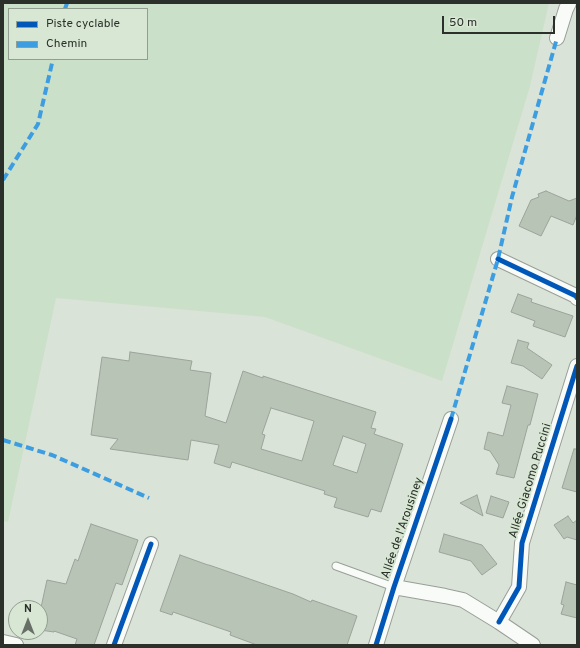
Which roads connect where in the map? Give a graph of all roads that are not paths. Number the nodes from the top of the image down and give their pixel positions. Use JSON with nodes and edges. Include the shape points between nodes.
{"nodes":[{"id":1,"x":570,"y":3,"type":"edge"},
{"id":2,"x":557,"y":38,"type":"dead end"},
{"id":3,"x":498,"y":259,"type":"dead end"},
{"id":4,"x":577,"y":298,"type":"edge"},
{"id":5,"x":577,"y":366,"type":"edge"},
{"id":6,"x":451,"y":419,"type":"dead end"},
{"id":7,"x":151,"y":544,"type":"dead end"},
{"id":8,"x":336,"y":566,"type":"dead end"},
{"id":9,"x":394,"y":587,"type":"junction"},
{"id":10,"x":499,"y":622,"type":"junction"},
{"id":11,"x":3,"y":642,"type":"edge"},
{"id":12,"x":16,"y":645,"type":"edge"},
{"id":13,"x":114,"y":645,"type":"edge"},
{"id":14,"x":376,"y":645,"type":"edge"},
{"id":15,"x":533,"y":645,"type":"edge"}],
"edges":[{"from":1,"to":2,"type":"street"},
{"from":3,"to":4,"type":"street"},
{"from":5,"to":10,"type":"street","name":"Allée Giacomo Puccini","via":[[522,542],[519,587]]},
{"from":6,"to":9,"type":"street","name":"Allée de l'Arousiney"},
{"from":7,"to":13,"type":"street"},
{"from":8,"to":9,"type":"lane"},
{"from":9,"to":10,"type":"street","via":[[463,600]]},
{"from":9,"to":14,"type":"street","name":"Allée de l'Arousiney"},
{"from":10,"to":15,"type":"street"},
{"from":11,"to":12,"type":"street"}]}
